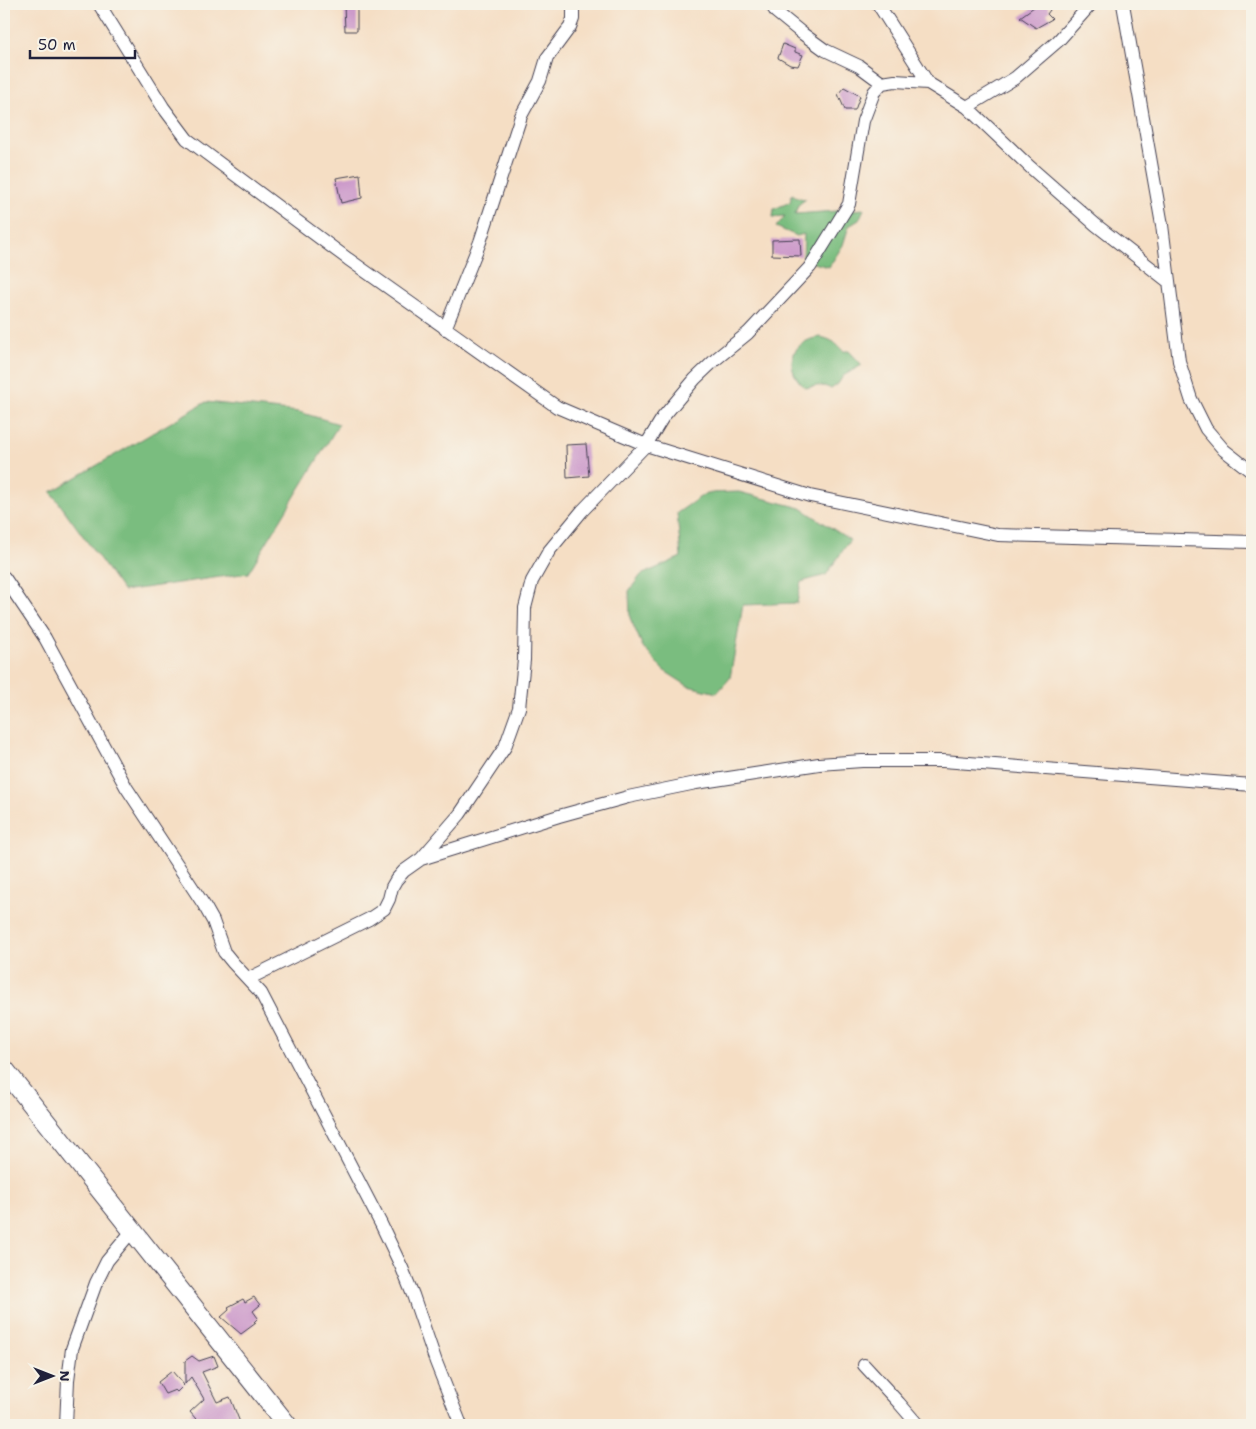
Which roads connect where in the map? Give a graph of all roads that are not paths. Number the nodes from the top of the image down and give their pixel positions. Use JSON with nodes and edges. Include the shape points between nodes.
{"nodes":[{"id":1,"x":100,"y":4,"type":"edge"},
{"id":2,"x":573,"y":4,"type":"edge"},
{"id":3,"x":771,"y":4,"type":"edge"},
{"id":4,"x":878,"y":4,"type":"edge"},
{"id":5,"x":1091,"y":4,"type":"edge"},
{"id":6,"x":1123,"y":4,"type":"edge"},
{"id":7,"x":882,"y":83,"type":"junction"},
{"id":8,"x":928,"y":83,"type":"junction"},
{"id":9,"x":967,"y":107,"type":"junction"},
{"id":10,"x":1170,"y":282,"type":"junction"},
{"id":11,"x":445,"y":329,"type":"junction"},
{"id":12,"x":646,"y":445,"type":"junction"},
{"id":13,"x":1252,"y":472,"type":"edge"},
{"id":14,"x":1252,"y":542,"type":"edge"},
{"id":15,"x":4,"y":577,"type":"edge"},
{"id":16,"x":1252,"y":785,"type":"edge"},
{"id":17,"x":421,"y":859,"type":"junction"},
{"id":18,"x":248,"y":979,"type":"junction"},
{"id":19,"x":4,"y":1069,"type":"edge"},
{"id":20,"x":132,"y":1231,"type":"junction"},
{"id":21,"x":864,"y":1365,"type":"dead end"},
{"id":22,"x":66,"y":1425,"type":"edge"},
{"id":23,"x":287,"y":1425,"type":"edge"},
{"id":24,"x":461,"y":1425,"type":"edge"},
{"id":25,"x":918,"y":1425,"type":"edge"}],
"edges":[{"from":1,"to":11,"type":"street","via":[[163,107],[187,139]]},
{"from":2,"to":11,"type":"street","via":[[570,27],[547,58],[540,81],[521,116],[480,242]]},
{"from":3,"to":7,"type":"street","via":[[776,12],[825,50],[859,66]]},
{"from":4,"to":8,"type":"street"},
{"from":5,"to":9,"type":"street","via":[[1058,41],[1015,78]]},
{"from":6,"to":10,"type":"street"},
{"from":7,"to":8,"type":"street"},
{"from":7,"to":12,"type":"street","via":[[874,92],[863,121],[849,204],[810,267],[748,333],[695,378],[663,417]]},
{"from":8,"to":9,"type":"street"},
{"from":9,"to":10,"type":"street","via":[[1096,225]]},
{"from":10,"to":13,"type":"street","via":[[1179,361],[1191,399],[1206,429],[1224,450]]},
{"from":11,"to":12,"type":"street","via":[[557,407]]},
{"from":12,"to":14,"type":"street","via":[[810,496],[998,535]]},
{"from":12,"to":17,"type":"street","via":[[582,511],[549,551],[532,581],[525,608],[520,708],[505,748],[460,814]]},
{"from":15,"to":18,"type":"street","via":[[44,638],[126,787],[209,913],[224,952]]},
{"from":16,"to":17,"type":"street","via":[[943,761],[862,760],[819,764],[628,797]]},
{"from":17,"to":18,"type":"street","via":[[396,880],[384,909]]},
{"from":18,"to":24,"type":"street","via":[[261,993],[381,1224],[409,1286]]},
{"from":19,"to":20,"type":"street"},
{"from":20,"to":22,"type":"street","via":[[107,1261],[72,1349]]},
{"from":20,"to":23,"type":"street"},
{"from":21,"to":25,"type":"street"}]}
